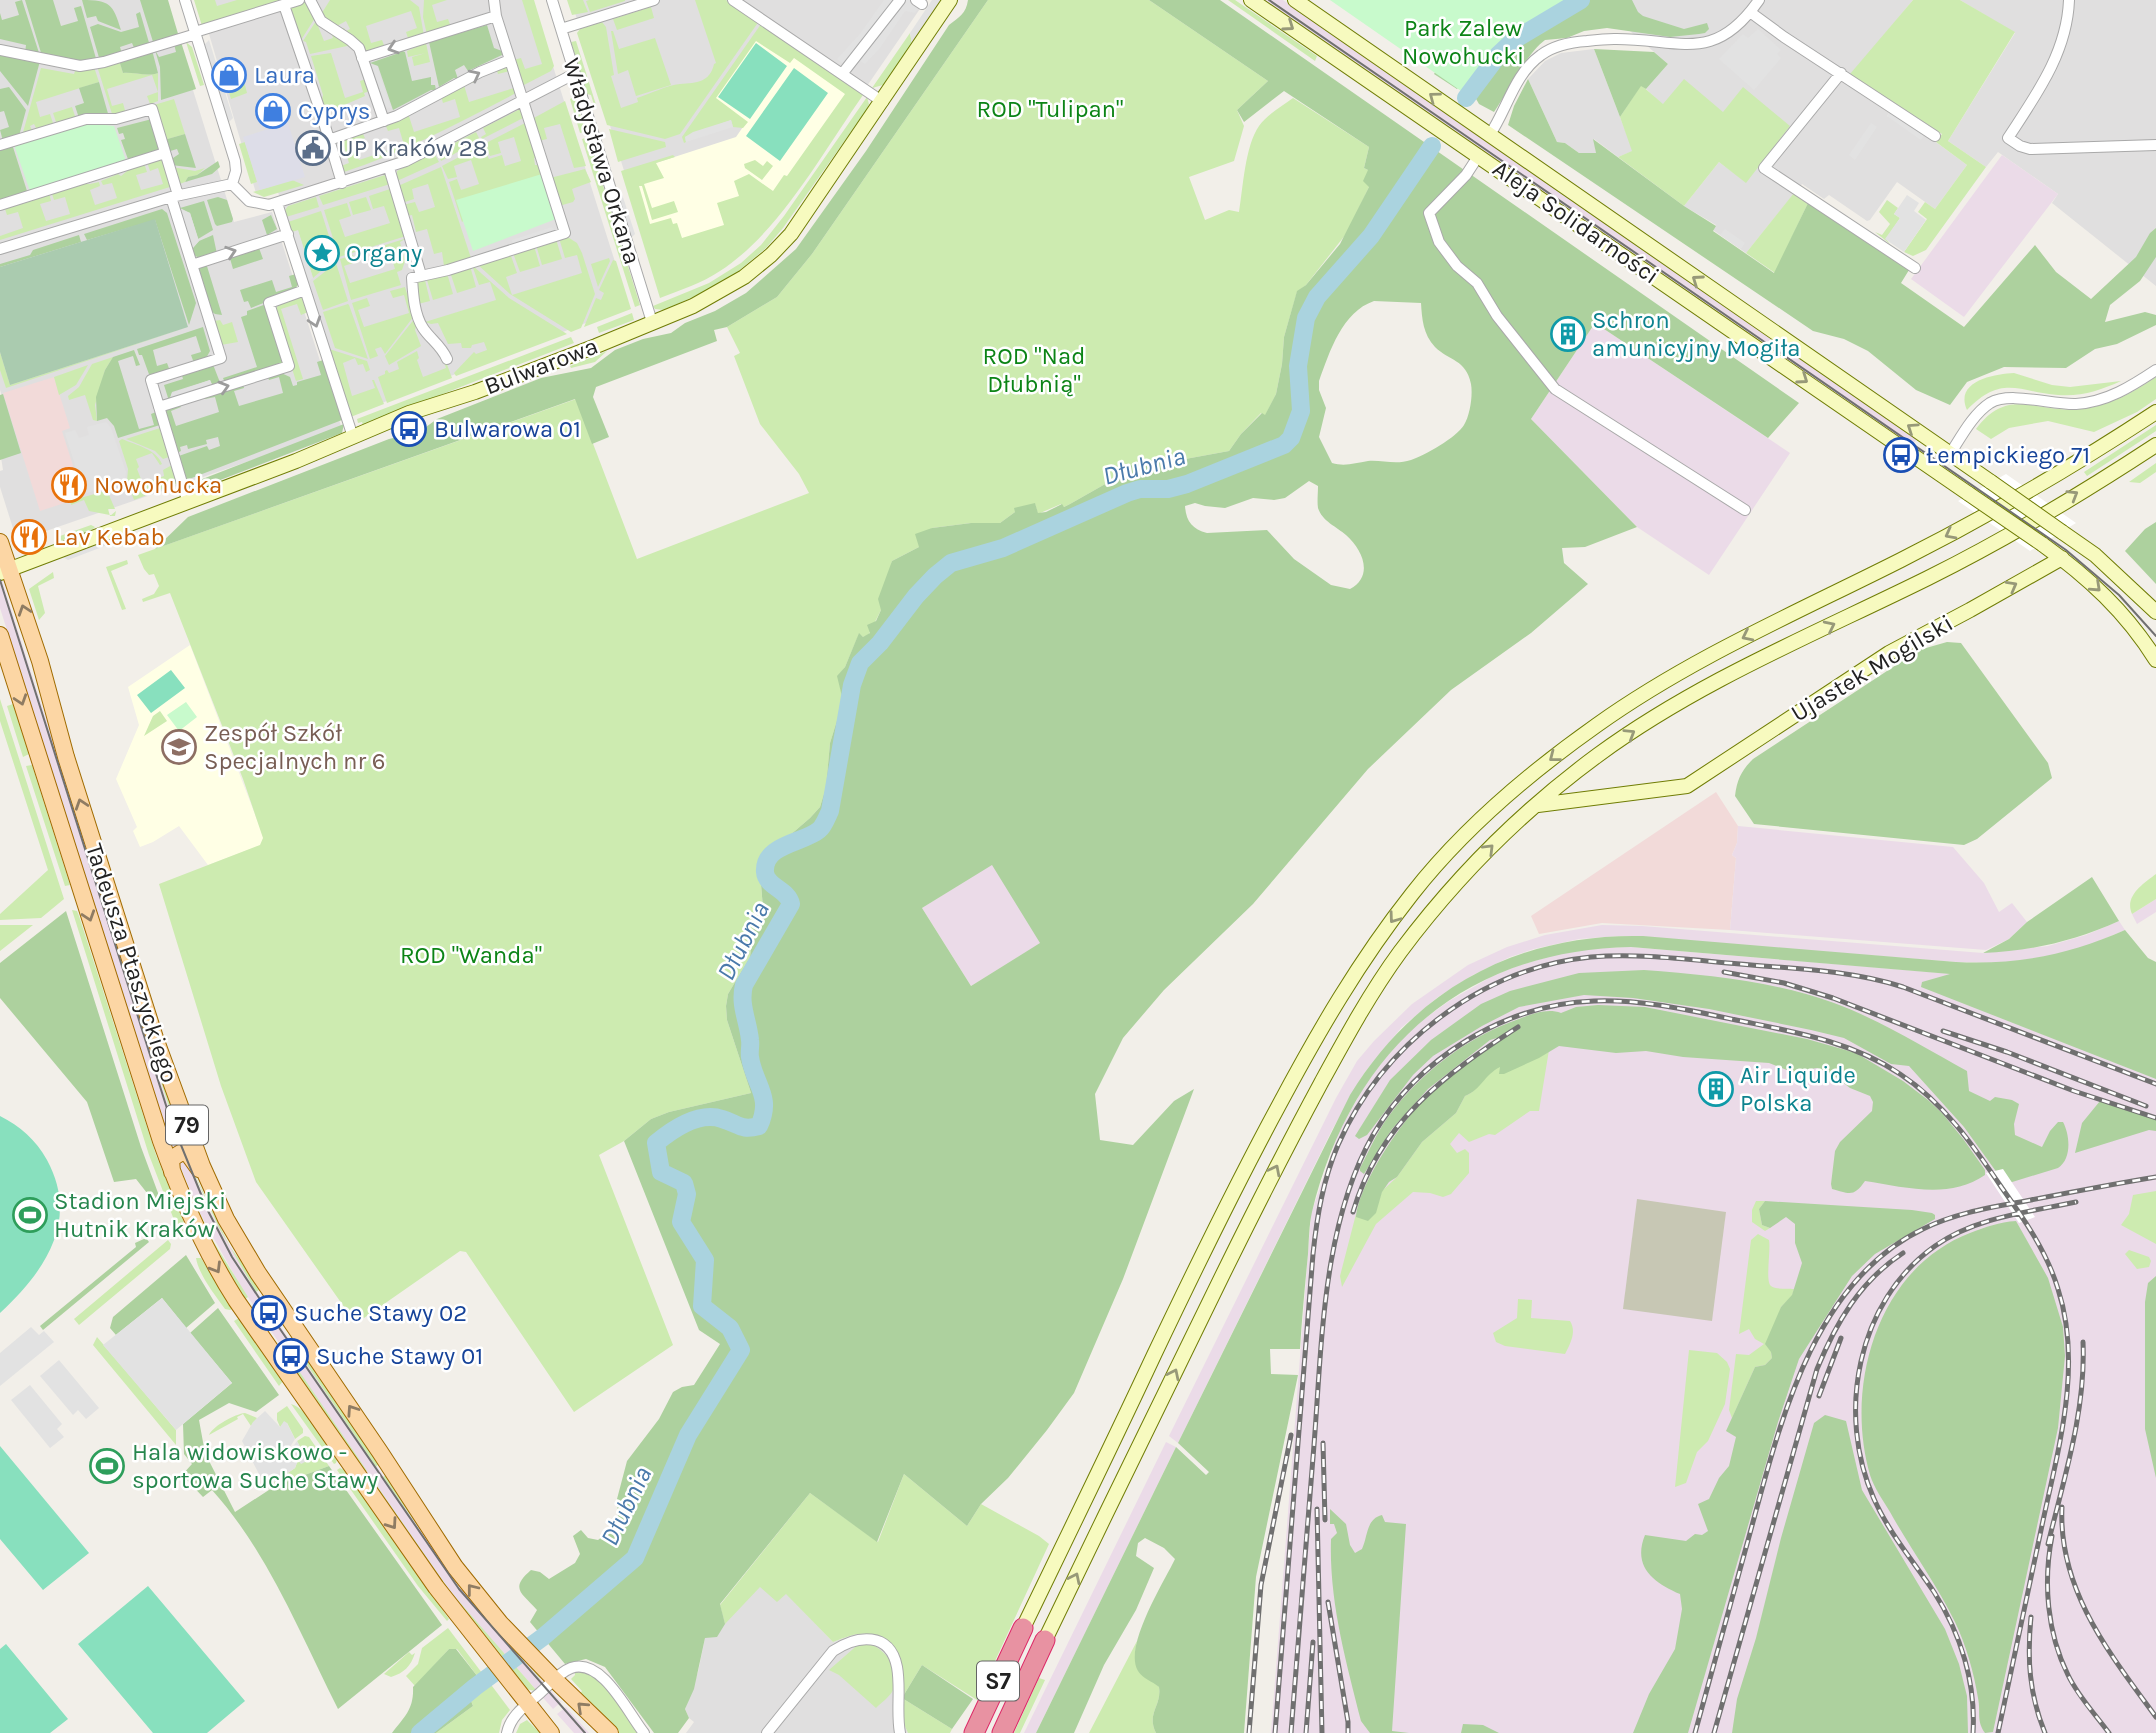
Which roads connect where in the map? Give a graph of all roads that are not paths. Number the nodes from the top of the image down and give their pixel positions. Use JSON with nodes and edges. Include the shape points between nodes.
{"nodes":[{"id":1,"x":185,"y":0,"type":"edge"},
{"id":2,"x":299,"y":0,"type":"edge"},
{"id":3,"x":310,"y":0,"type":"edge"},
{"id":4,"x":494,"y":0,"type":"edge"},
{"id":5,"x":552,"y":0,"type":"edge"},
{"id":6,"x":654,"y":0,"type":"edge"},
{"id":7,"x":733,"y":0,"type":"edge"},
{"id":8,"x":900,"y":0,"type":"edge"},
{"id":9,"x":950,"y":0,"type":"edge"},
{"id":10,"x":1251,"y":0,"type":"edge"},
{"id":11,"x":1295,"y":0,"type":"edge"},
{"id":12,"x":1759,"y":0,"type":"edge"},
{"id":13,"x":2069,"y":0,"type":"edge"},
{"id":14,"x":284,"y":5,"type":"junction"},
{"id":15,"x":1750,"y":12,"type":"junction"},
{"id":16,"x":496,"y":16,"type":"junction"},
{"id":17,"x":561,"y":29,"type":"junction"},
{"id":18,"x":195,"y":33,"type":"junction"},
{"id":19,"x":0,"y":50,"type":"edge"},
{"id":20,"x":362,"y":58,"type":"junction"},
{"id":21,"x":510,"y":60,"type":"junction"},
{"id":22,"x":1841,"y":73,"type":"junction"},
{"id":23,"x":575,"y":74,"type":"junction"},
{"id":24,"x":842,"y":74,"type":"junction"},
{"id":25,"x":523,"y":100,"type":"junction"},
{"id":26,"x":883,"y":102,"type":"junction"},
{"id":27,"x":384,"y":121,"type":"junction"},
{"id":28,"x":1489,"y":136,"type":"junction"},
{"id":29,"x":1936,"y":136,"type":"dead end"},
{"id":30,"x":329,"y":140,"type":"junction"},
{"id":31,"x":0,"y":145,"type":"edge"},
{"id":32,"x":2156,"y":145,"type":"edge"},
{"id":33,"x":165,"y":153,"type":"junction"},
{"id":34,"x":1479,"y":155,"type":"junction"},
{"id":35,"x":389,"y":168,"type":"junction"},
{"id":36,"x":342,"y":183,"type":"junction"},
{"id":37,"x":232,"y":184,"type":"junction"},
{"id":38,"x":175,"y":196,"type":"junction"},
{"id":39,"x":277,"y":203,"type":"junction"},
{"id":40,"x":0,"y":205,"type":"edge"},
{"id":41,"x":288,"y":234,"type":"junction"},
{"id":42,"x":0,"y":249,"type":"edge"},
{"id":43,"x":192,"y":265,"type":"junction"},
{"id":44,"x":1915,"y":268,"type":"dead end"},
{"id":45,"x":421,"y":275,"type":"junction"},
{"id":46,"x":306,"y":290,"type":"junction"},
{"id":47,"x":652,"y":322,"type":"junction"},
{"id":48,"x":447,"y":359,"type":"dead end"},
{"id":49,"x":2156,"y":370,"type":"edge"},
{"id":50,"x":159,"y":407,"type":"junction"},
{"id":51,"x":2156,"y":412,"type":"edge"},
{"id":52,"x":352,"y":438,"type":"junction"},
{"id":53,"x":2156,"y":445,"type":"edge"},
{"id":54,"x":1950,"y":454,"type":"junction"},
{"id":55,"x":188,"y":503,"type":"junction"},
{"id":56,"x":1745,"y":510,"type":"dead end"},
{"id":57,"x":0,"y":542,"type":"edge"},
{"id":58,"x":2062,"y":558,"type":"junction"},
{"id":59,"x":5,"y":571,"type":"edge"},
{"id":60,"x":2156,"y":612,"type":"edge"},
{"id":61,"x":0,"y":635,"type":"edge"},
{"id":62,"x":2156,"y":660,"type":"edge"},
{"id":63,"x":1536,"y":805,"type":"junction"},
{"id":64,"x":172,"y":1172,"type":"junction"},
{"id":65,"x":210,"y":1185,"type":"junction"},
{"id":66,"x":382,"y":1454,"type":"junction"},
{"id":67,"x":354,"y":1468,"type":"junction"},
{"id":68,"x":1023,"y":1628,"type":"joint"},
{"id":69,"x":1045,"y":1640,"type":"joint"},
{"id":70,"x":555,"y":1680,"type":"junction"},
{"id":71,"x":527,"y":1704,"type":"junction"},
{"id":72,"x":507,"y":1733,"type":"edge"},
{"id":73,"x":551,"y":1733,"type":"edge"},
{"id":74,"x":610,"y":1733,"type":"edge"},
{"id":75,"x":644,"y":1733,"type":"edge"},
{"id":76,"x":767,"y":1733,"type":"edge"},
{"id":77,"x":900,"y":1733,"type":"edge"},
{"id":78,"x":974,"y":1733,"type":"edge"},
{"id":79,"x":1002,"y":1733,"type":"edge"}],
"edges":[{"from":1,"to":18,"type":"street"},
{"from":2,"to":14,"type":"street"},
{"from":3,"to":20,"type":"street","via":[[321,21],[353,42]]},
{"from":4,"to":16,"type":"street"},
{"from":5,"to":17,"type":"street","name":"Władysława Orkana"},
{"from":6,"to":17,"type":"street"},
{"from":7,"to":24,"type":"street"},
{"from":8,"to":24,"type":"street"},
{"from":9,"to":26,"type":"street","name":"Bulwarowa"},
{"from":10,"to":34,"type":"street","name":"Aleja Solidarności","one_way":true},
{"from":28,"to":11,"type":"street","name":"Aleja Solidarności","one_way":true},
{"from":12,"to":15,"type":"street"},
{"from":13,"to":32,"type":"street","via":[[2055,62],[2008,138],[2030,149]]},
{"from":14,"to":18,"type":"street"},
{"from":14,"to":30,"type":"street"},
{"from":15,"to":22,"type":"street"},
{"from":15,"to":28,"type":"street","via":[[1726,34],[1694,45],[1614,38],[1551,49],[1519,78]]},
{"from":16,"to":20,"type":"street","one_way":true},
{"from":16,"to":21,"type":"street"},
{"from":17,"to":23,"type":"street","name":"Władysława Orkana"},
{"from":18,"to":19,"type":"street","via":[[80,66]]},
{"from":18,"to":37,"type":"street","via":[[235,161]]},
{"from":20,"to":27,"type":"street"},
{"from":21,"to":25,"type":"street"},
{"from":27,"to":21,"type":"street","one_way":true},
{"from":22,"to":29,"type":"street"},
{"from":22,"to":44,"type":"street","via":[[1764,168]]},
{"from":23,"to":25,"type":"street"},
{"from":23,"to":47,"type":"street","name":"Władysława Orkana"},
{"from":24,"to":26,"type":"street"},
{"from":25,"to":35,"type":"street"},
{"from":25,"to":45,"type":"street","via":[[565,233]]},
{"from":26,"to":47,"type":"street","name":"Bulwarowa","via":[[771,255],[705,301]]},
{"from":27,"to":30,"type":"street"},
{"from":54,"to":28,"type":"street","name":"Aleja Solidarności","one_way":true},
{"from":30,"to":36,"type":"street"},
{"from":31,"to":33,"type":"street","via":[[86,119],[116,119],[152,110]]},
{"from":33,"to":38,"type":"street"},
{"from":33,"to":40,"type":"street"},
{"from":34,"to":56,"type":"street","via":[[1429,213],[1439,242],[1477,283],[1504,326],[1555,389]]},
{"from":34,"to":58,"type":"street","name":"Aleja Solidarności","one_way":true,"bridge":true},
{"from":35,"to":36,"type":"street"},
{"from":35,"to":45,"type":"street"},
{"from":36,"to":39,"type":"street"},
{"from":37,"to":38,"type":"street"},
{"from":37,"to":39,"type":"street","via":[[252,202]]},
{"from":38,"to":42,"type":"street"},
{"from":38,"to":43,"type":"street"},
{"from":39,"to":41,"type":"street"},
{"from":43,"to":41,"type":"street","one_way":true},
{"from":41,"to":46,"type":"street"},
{"from":43,"to":50,"type":"street","via":[[221,358],[151,380]]},
{"from":45,"to":48,"type":"street","via":[[412,278],[422,327]]},
{"from":50,"to":46,"type":"street","one_way":true,"via":[[289,366],[269,303]]},
{"from":46,"to":52,"type":"street","one_way":true},
{"from":47,"to":52,"type":"street","name":"Bulwarowa"},
{"from":49,"to":54,"type":"street","via":[[2123,391],[2094,401],[1996,401],[1975,417]]},
{"from":50,"to":55,"type":"street"},
{"from":51,"to":68,"type":"street","number":"S7","one_way":true,"via":[[1965,526],[1726,646],[1644,693],[1534,773],[1449,852],[1370,951],[1315,1036],[1196,1264]]},
{"from":52,"to":55,"type":"street","name":"Bulwarowa"},
{"from":63,"to":53,"type":"street","number":"S7","one_way":true,"via":[[1600,753],[1672,708],[1934,575]]},
{"from":54,"to":60,"type":"street","name":"Aleja Solidarności","bridge":true,"via":[[2095,555]]},
{"from":55,"to":59,"type":"street","name":"Bulwarowa"},
{"from":57,"to":59,"type":"main road","number":"79"},
{"from":58,"to":62,"type":"street","name":"Aleja Solidarności","one_way":true,"via":[[2117,607]]},
{"from":63,"to":58,"type":"street","name":"Ujastek Mogilski","one_way":true,"via":[[1687,786],[1889,653]]},
{"from":65,"to":59,"type":"main road","name":"Tadeusza Ptaszyckiego","number":"79","one_way":true,"via":[[152,1027],[40,661]]},
{"from":61,"to":64,"type":"main road","name":"Tadeusza Ptaszyckiego","number":"79","one_way":true},
{"from":69,"to":63,"type":"street","number":"S7","one_way":true,"via":[[1273,1172],[1353,1025],[1398,954],[1444,897]]},
{"from":64,"to":65,"type":"main road","via":[[173,1157],[184,1152]]},
{"from":64,"to":67,"type":"main road","name":"Tadeusza Ptaszyckiego","number":"79","one_way":true,"via":[[222,1278]]},
{"from":66,"to":65,"type":"main road","name":"Tadeusza Ptaszyckiego","number":"79","one_way":true,"via":[[249,1259]]},
{"from":66,"to":67,"type":"main road","via":[[382,1467],[373,1476]]},
{"from":70,"to":66,"type":"main road","name":"Tadeusza Ptaszyckiego","number":"79","one_way":true,"via":[[454,1567]]},
{"from":67,"to":71,"type":"main road","name":"Tadeusza Ptaszyckiego","number":"79","one_way":true,"via":[[436,1587]]},
{"from":68,"to":78,"type":"highway","number":"S7"},
{"from":69,"to":79,"type":"highway","number":"S7"},
{"from":70,"to":71,"type":"street"},
{"from":74,"to":70,"type":"main road","name":"Tadeusza Ptaszyckiego","number":"79","one_way":true},
{"from":70,"to":75,"type":"street","via":[[566,1670],[588,1667],[602,1676]]},
{"from":71,"to":72,"type":"street","via":[[513,1718]]},
{"from":71,"to":73,"type":"main road","name":"Tadeusza Ptaszyckiego","number":"79"},
{"from":76,"to":77,"type":"street","via":[[833,1651],[863,1638],[883,1644],[897,1667]]}]}
